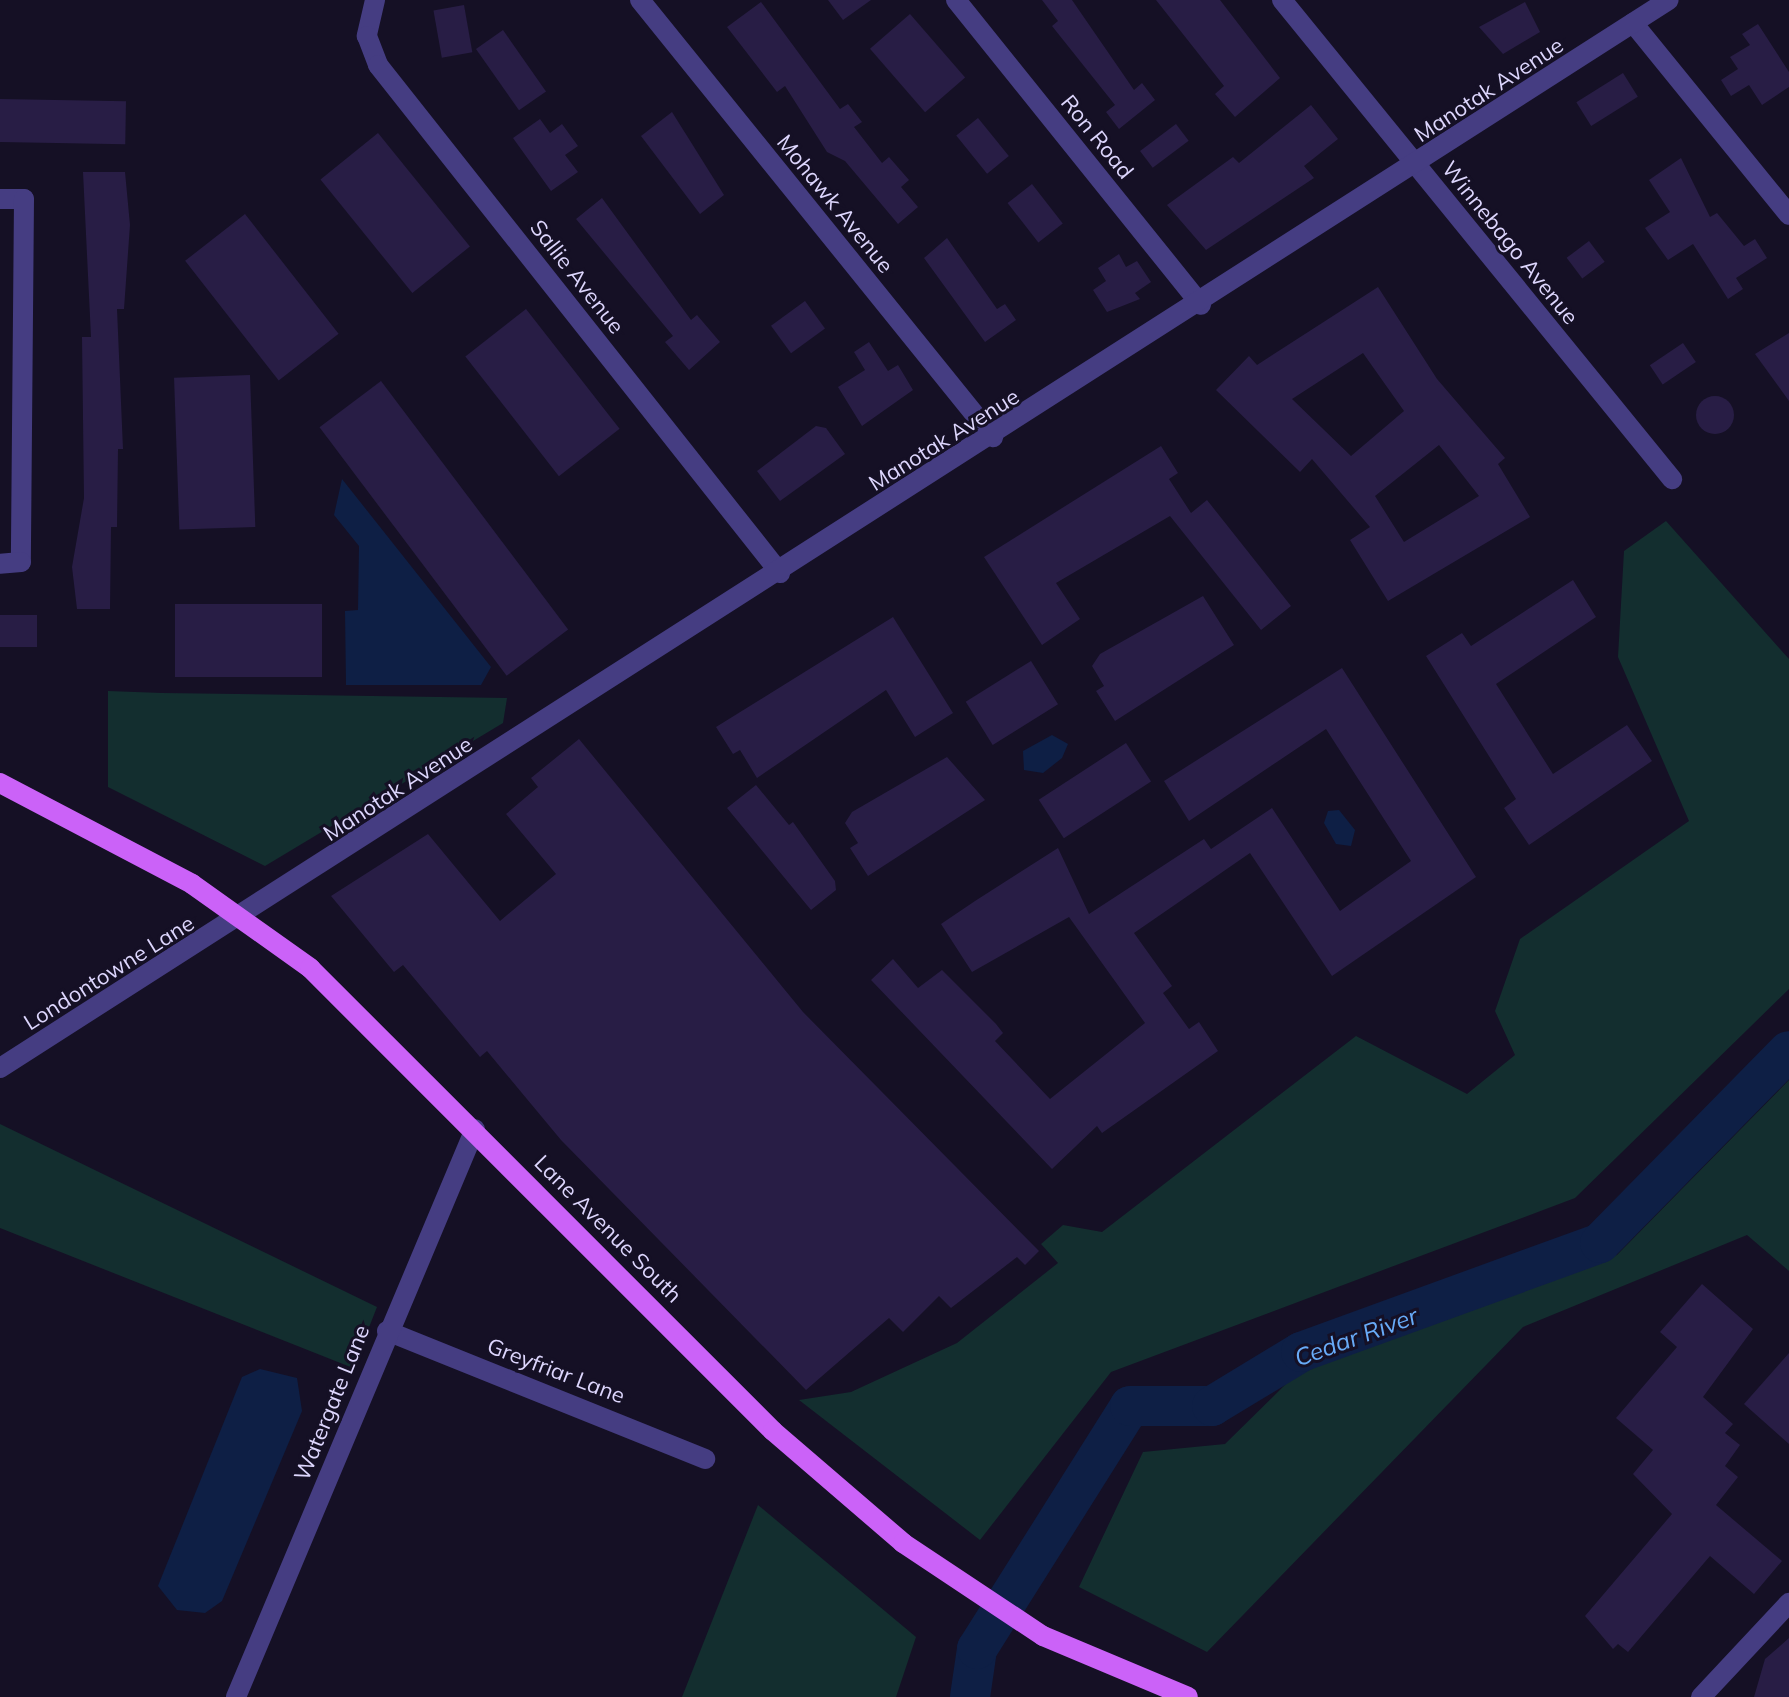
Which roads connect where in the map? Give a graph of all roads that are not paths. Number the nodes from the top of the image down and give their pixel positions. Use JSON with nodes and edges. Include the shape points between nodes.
{"nodes":[{"id":1,"x":375,"y":0,"type":"edge"},
{"id":2,"x":640,"y":0,"type":"edge"},
{"id":3,"x":956,"y":0,"type":"edge"},
{"id":4,"x":1282,"y":0,"type":"edge"},
{"id":5,"x":1669,"y":0,"type":"edge"},
{"id":6,"x":1633,"y":23,"type":"junction"},
{"id":7,"x":1417,"y":166,"type":"junction"},
{"id":8,"x":0,"y":199,"type":"edge"},
{"id":9,"x":1789,"y":215,"type":"edge"},
{"id":10,"x":1201,"y":305,"type":"junction"},
{"id":11,"x":993,"y":437,"type":"junction"},
{"id":12,"x":1672,"y":479,"type":"dead end"},
{"id":13,"x":0,"y":564,"type":"edge"},
{"id":14,"x":780,"y":573,"type":"junction"},
{"id":15,"x":0,"y":783,"type":"edge"},
{"id":16,"x":243,"y":918,"type":"junction"},
{"id":17,"x":0,"y":1068,"type":"edge"},
{"id":18,"x":475,"y":1129,"type":"junction"},
{"id":19,"x":387,"y":1331,"type":"junction"},
{"id":20,"x":705,"y":1459,"type":"dead end"},
{"id":21,"x":1789,"y":1603,"type":"edge"},
{"id":22,"x":236,"y":1697,"type":"edge"},
{"id":23,"x":1188,"y":1697,"type":"edge"},
{"id":24,"x":1701,"y":1697,"type":"edge"}],
"edges":[{"from":1,"to":14,"type":"street","name":"Sallie Avenue","via":[[367,36],[378,65]]},
{"from":2,"to":11,"type":"street","name":"Mohawk Avenue"},
{"from":3,"to":10,"type":"street","name":"Ron Road"},
{"from":4,"to":7,"type":"street","name":"Winnebago Avenue"},
{"from":5,"to":6,"type":"street","name":"Manotak Avenue"},
{"from":6,"to":7,"type":"street","name":"Manotak Avenue"},
{"from":6,"to":9,"type":"street"},
{"from":7,"to":10,"type":"street","name":"Manotak Avenue"},
{"from":7,"to":12,"type":"street","name":"Winnebago Avenue"},
{"from":8,"to":13,"type":"street","via":[[24,199],[21,562]]},
{"from":10,"to":11,"type":"street","name":"Manotak Avenue"},
{"from":11,"to":14,"type":"street","name":"Manotak Avenue"},
{"from":14,"to":16,"type":"street","name":"Manotak Avenue"},
{"from":15,"to":16,"type":"main road","name":"Lane Avenue South","via":[[91,826]]},
{"from":16,"to":17,"type":"street","name":"Londontowne Lane"},
{"from":16,"to":18,"type":"main road","name":"Lane Avenue South","via":[[310,968]]},
{"from":18,"to":19,"type":"street","name":"Watergate Lane"},
{"from":18,"to":23,"type":"main road","name":"Lane Avenue South","via":[[773,1431],[947,1576],[1043,1636]]},
{"from":19,"to":20,"type":"street","name":"Greyfriar Lane"},
{"from":19,"to":22,"type":"street","name":"Watergate Lane"},
{"from":21,"to":24,"type":"street"}]}
